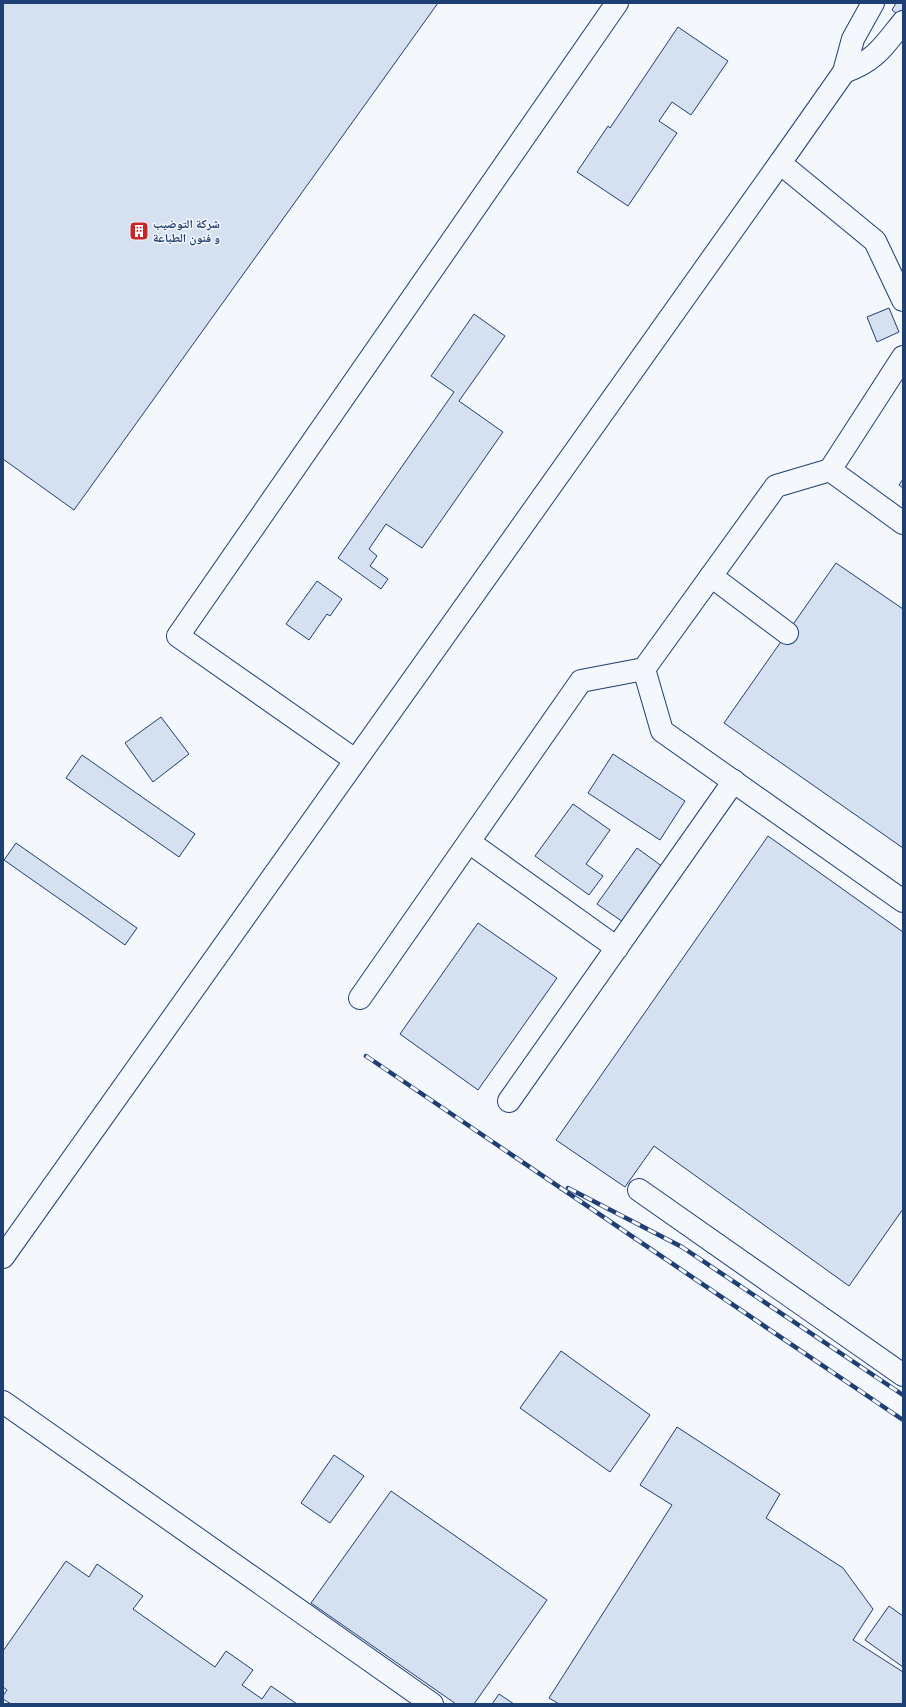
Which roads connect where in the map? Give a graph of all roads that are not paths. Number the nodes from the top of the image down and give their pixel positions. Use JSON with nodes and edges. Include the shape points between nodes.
{"nodes":[{"id":1,"x":617,"y":3,"type":"edge"},
{"id":2,"x":873,"y":3,"type":"edge"},
{"id":3,"x":903,"y":22,"type":"edge"},
{"id":4,"x":844,"y":72,"type":"junction"},
{"id":5,"x":780,"y":163,"type":"junction"},
{"id":6,"x":903,"y":300,"type":"edge"},
{"id":7,"x":903,"y":357,"type":"edge"},
{"id":8,"x":830,"y":470,"type":"junction"},
{"id":9,"x":903,"y":523,"type":"edge"},
{"id":10,"x":711,"y":576,"type":"junction"},
{"id":11,"x":787,"y":633,"type":"dead end"},
{"id":12,"x":644,"y":669,"type":"junction"},
{"id":13,"x":356,"y":760,"type":"junction"},
{"id":14,"x":734,"y":781,"type":"junction"},
{"id":15,"x":468,"y":842,"type":"junction"},
{"id":16,"x":903,"y":900,"type":"edge"},
{"id":17,"x":616,"y":948,"type":"junction"},
{"id":18,"x":360,"y":998,"type":"dead end"},
{"id":19,"x":509,"y":1101,"type":"dead end"},
{"id":20,"x":639,"y":1190,"type":"dead end"},
{"id":21,"x":3,"y":1256,"type":"edge"},
{"id":22,"x":903,"y":1375,"type":"edge"},
{"id":23,"x":3,"y":1402,"type":"edge"},
{"id":24,"x":432,"y":1704,"type":"edge"}],
"edges":[{"from":1,"to":13,"type":"main road","via":[[178,636]]},
{"from":2,"to":4,"type":"main road","via":[[853,39]]},
{"from":3,"to":4,"type":"main road","via":[[875,55],[863,64]]},
{"from":4,"to":5,"type":"main road"},
{"from":5,"to":6,"type":"main road","via":[[876,241]]},
{"from":5,"to":13,"type":"main road"},
{"from":7,"to":8,"type":"main road"},
{"from":8,"to":9,"type":"main road"},
{"from":8,"to":10,"type":"main road","via":[[776,486]]},
{"from":10,"to":11,"type":"main road"},
{"from":10,"to":12,"type":"main road"},
{"from":12,"to":14,"type":"main road","via":[[662,731]]},
{"from":12,"to":15,"type":"main road","via":[[581,682]]},
{"from":13,"to":21,"type":"main road"},
{"from":14,"to":16,"type":"main road"},
{"from":14,"to":17,"type":"main road"},
{"from":15,"to":17,"type":"main road"},
{"from":15,"to":18,"type":"main road"},
{"from":17,"to":19,"type":"main road"},
{"from":20,"to":22,"type":"main road"},
{"from":23,"to":24,"type":"main road"}]}
